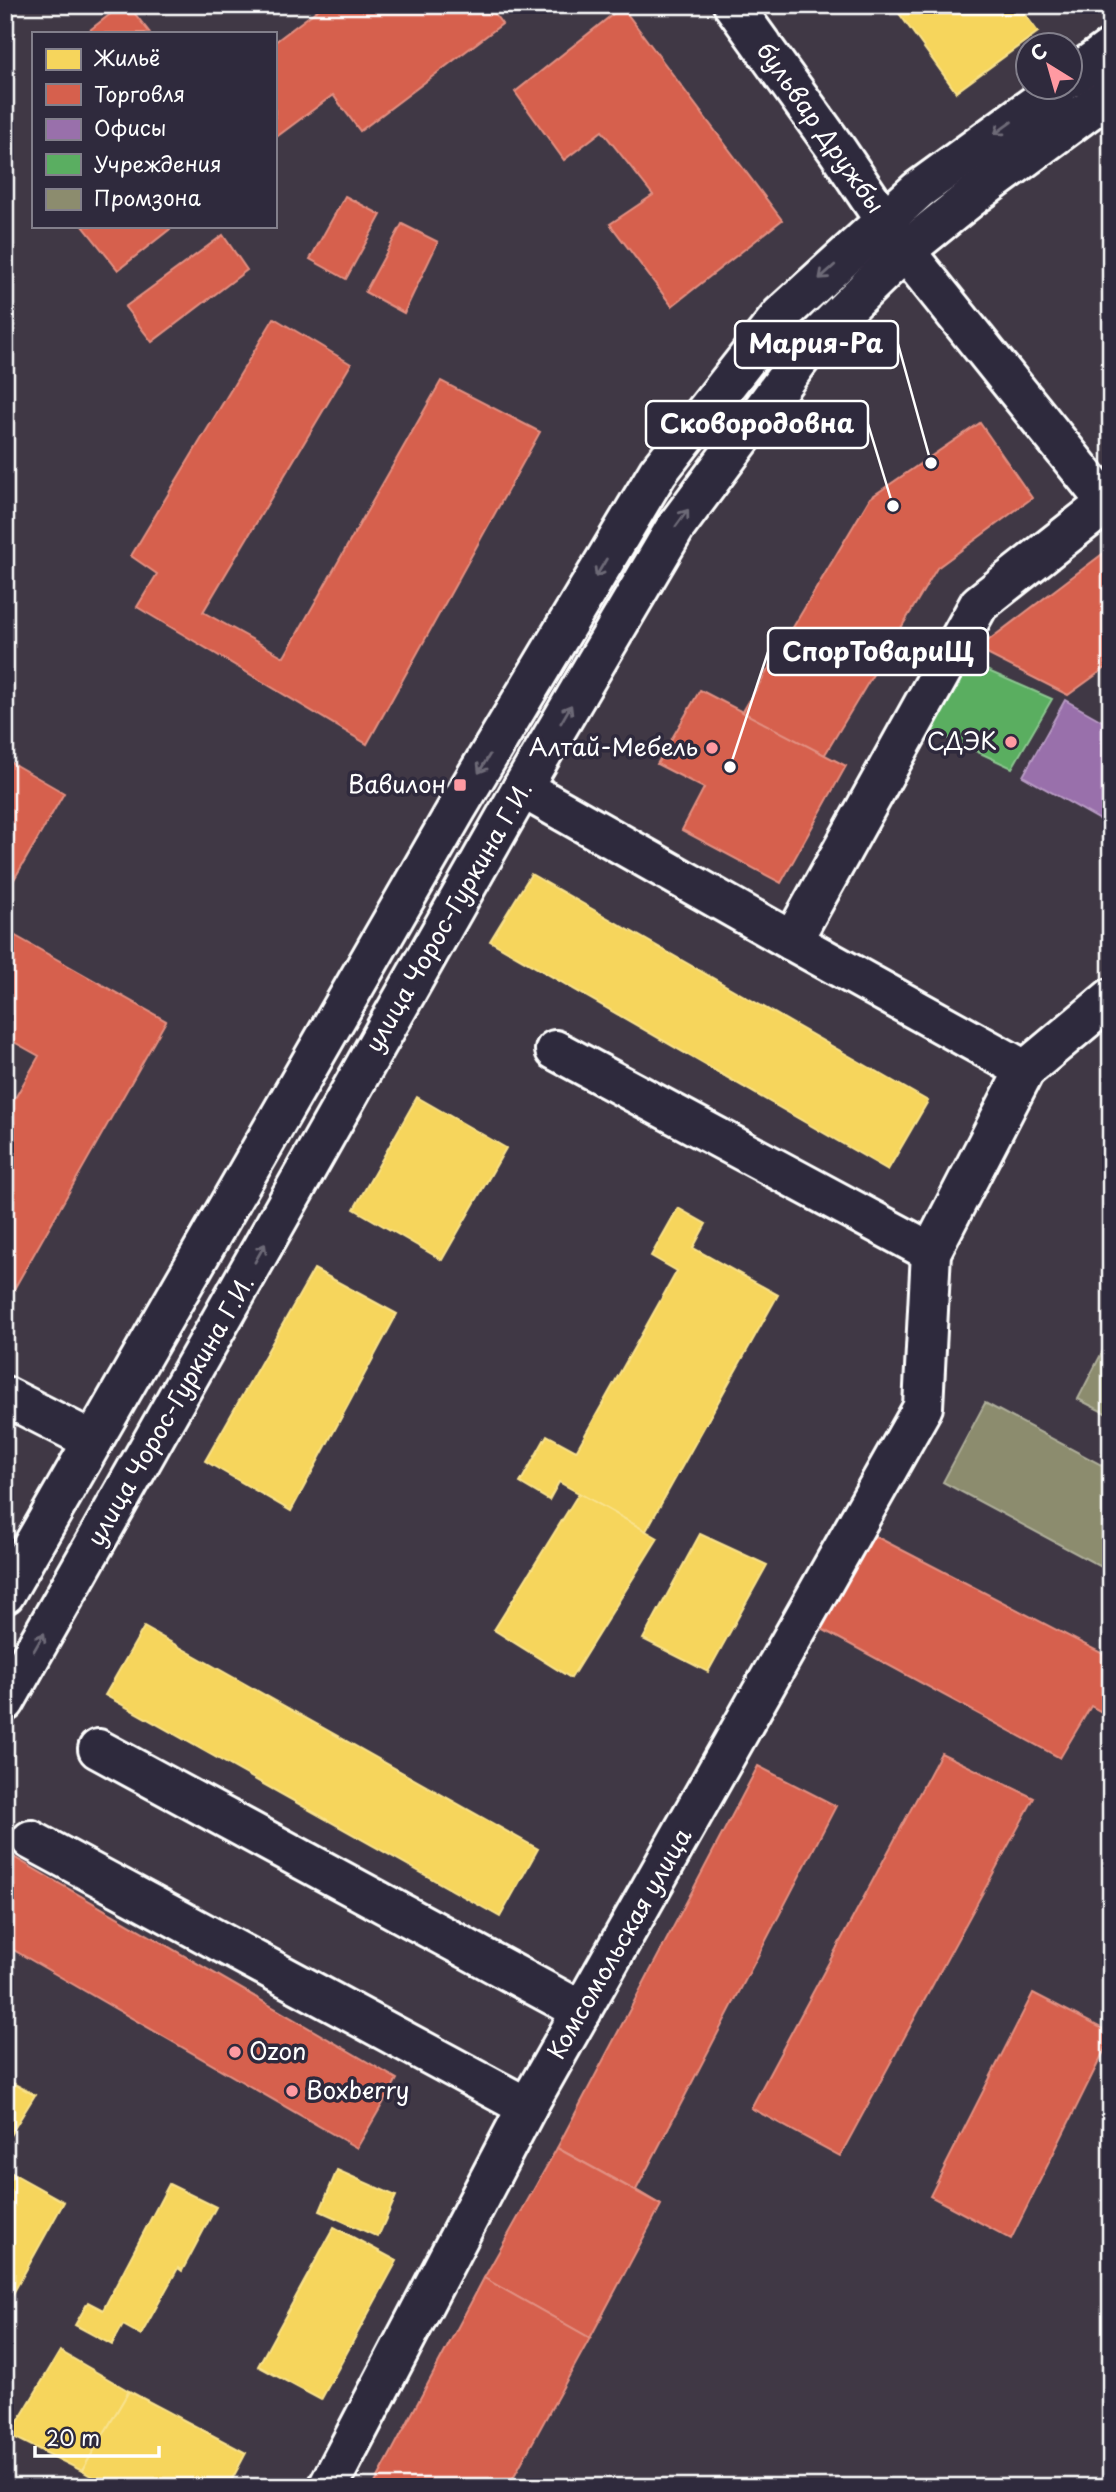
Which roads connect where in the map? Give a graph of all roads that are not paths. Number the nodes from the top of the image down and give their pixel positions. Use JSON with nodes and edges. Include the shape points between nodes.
{"nodes":[{"id":1,"x":733,"y":5,"type":"edge"},
{"id":2,"x":1111,"y":48,"type":"edge"},
{"id":3,"x":1084,"y":68,"type":"edge"},
{"id":4,"x":1111,"y":94,"type":"edge"},
{"id":5,"x":1039,"y":102,"type":"edge"},
{"id":6,"x":885,"y":220,"type":"junction"},
{"id":7,"x":905,"y":251,"type":"junction"},
{"id":8,"x":1109,"y":506,"type":"edge"},
{"id":9,"x":522,"y":788,"type":"junction"},
{"id":10,"x":792,"y":941,"type":"junction"},
{"id":11,"x":1111,"y":998,"type":"edge"},
{"id":12,"x":555,"y":1050,"type":"dead end"},
{"id":13,"x":1025,"y":1070,"type":"junction"},
{"id":14,"x":930,"y":1252,"type":"junction"},
{"id":15,"x":5,"y":1396,"type":"edge"},
{"id":16,"x":93,"y":1441,"type":"junction"},
{"id":17,"x":5,"y":1594,"type":"edge"},
{"id":18,"x":5,"y":1702,"type":"edge"},
{"id":19,"x":98,"y":1749,"type":"dead end"},
{"id":20,"x":31,"y":1840,"type":"dead end"},
{"id":21,"x":582,"y":2011,"type":"junction"},
{"id":22,"x":527,"y":2107,"type":"junction"},
{"id":23,"x":328,"y":2487,"type":"edge"}],
"edges":[{"from":1,"to":6,"type":"main road","name":"бульвар Дружбы"},
{"from":2,"to":3,"type":"main road"},
{"from":4,"to":7,"type":"main road","name":"улица Чорос-Гуркина Г.И."},
{"from":5,"to":6,"type":"main road","name":"улица Чорос-Гуркина Г.И.","one_way":true,"via":[[918,190]]},
{"from":6,"to":7,"type":"main road","name":"бульвар Дружбы"},
{"from":6,"to":16,"type":"main road","name":"улица Чорос-Гуркина Г.И.","one_way":true,"via":[[780,314],[658,472],[449,822]]},
{"from":7,"to":8,"type":"main road","name":"бульвар Дружбы"},
{"from":9,"to":7,"type":"main road","name":"улица Чорос-Гуркина Г.И.","one_way":true,"via":[[675,528],[812,343]]},
{"from":8,"to":10,"type":"main road","via":[[979,604]]},
{"from":9,"to":10,"type":"main road"},
{"from":18,"to":9,"type":"main road","name":"улица Чорос-Гуркина Г.И.","one_way":true},
{"from":10,"to":13,"type":"main road"},
{"from":11,"to":13,"type":"main road"},
{"from":12,"to":14,"type":"main road"},
{"from":13,"to":14,"type":"main road"},
{"from":14,"to":21,"type":"main road","name":"Комсомольская улица","via":[[923,1407]]},
{"from":15,"to":16,"type":"main road"},
{"from":16,"to":17,"type":"main road","name":"улица Чорос-Гуркина Г.И."},
{"from":19,"to":21,"type":"main road"},
{"from":20,"to":22,"type":"main road"},
{"from":21,"to":22,"type":"main road","name":"Комсомольская улица"},
{"from":22,"to":23,"type":"main road","name":"Комсомольская улица"}]}
